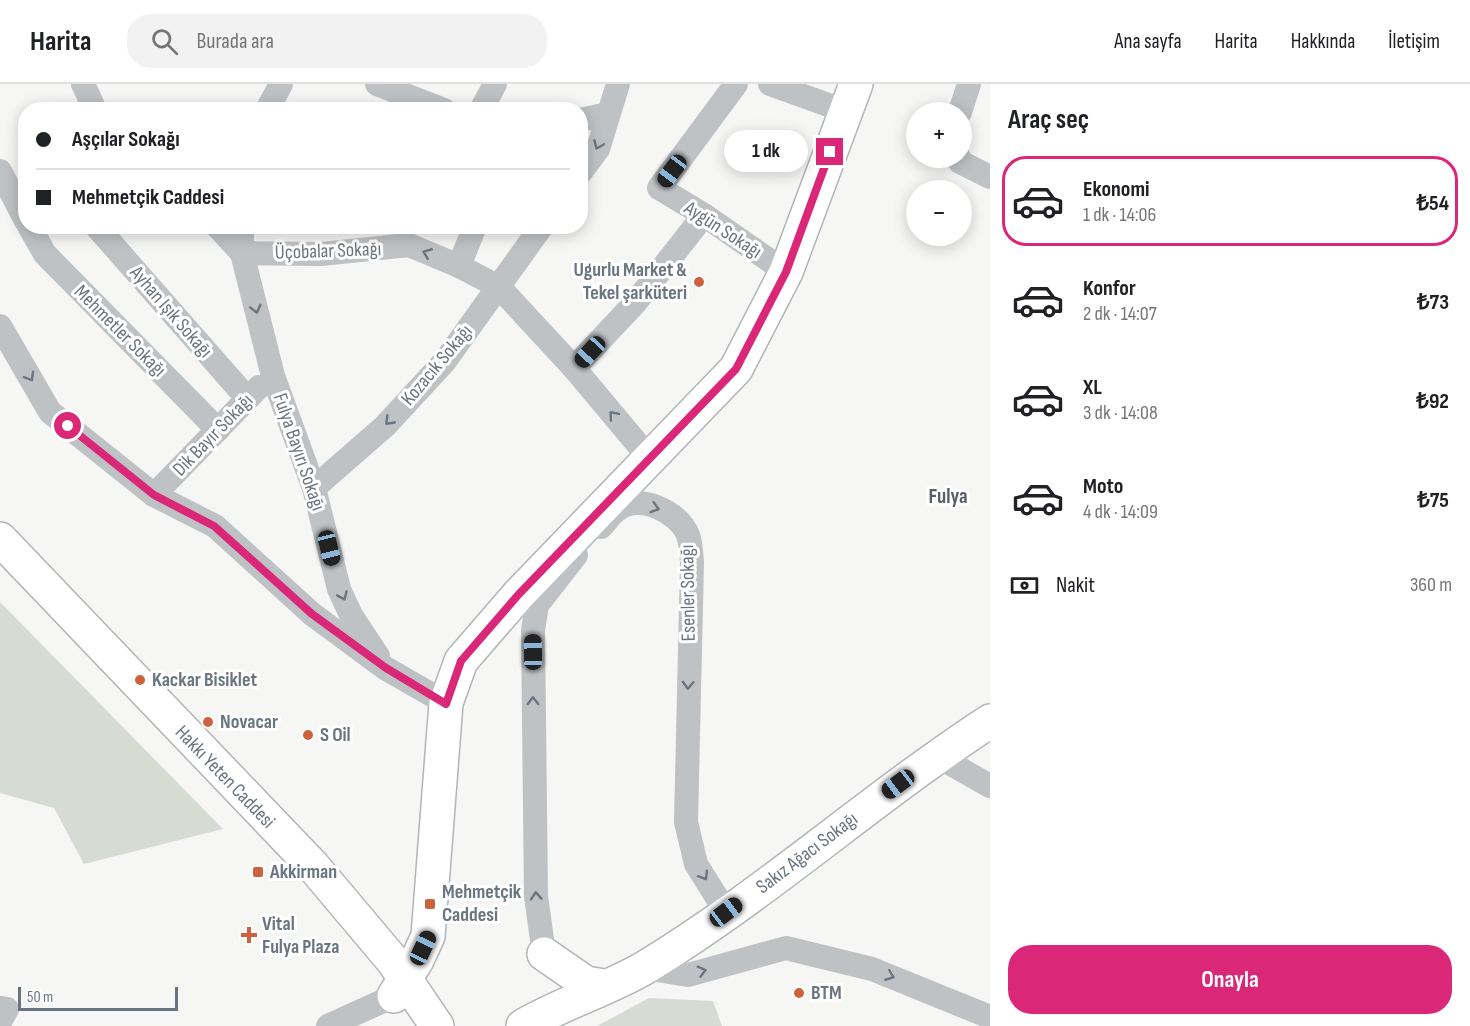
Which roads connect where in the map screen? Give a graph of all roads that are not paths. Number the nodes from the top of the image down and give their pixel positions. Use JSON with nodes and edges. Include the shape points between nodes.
{"nodes":[{"id":1,"x":281,"y":84,"type":"edge"},
{"id":2,"x":377,"y":84,"type":"edge"},
{"id":3,"x":495,"y":84,"type":"edge"},
{"id":4,"x":618,"y":84,"type":"edge"},
{"id":5,"x":736,"y":84,"type":"edge"},
{"id":6,"x":770,"y":84,"type":"edge"},
{"id":7,"x":969,"y":84,"type":"edge"},
{"id":8,"x":85,"y":85,"type":"edge"},
{"id":9,"x":850,"y":98,"type":"edge"},
{"id":10,"x":92,"y":102,"type":"edge"},
{"id":11,"x":271,"y":102,"type":"edge"},
{"id":12,"x":423,"y":102,"type":"edge"},
{"id":13,"x":485,"y":102,"type":"edge"},
{"id":14,"x":963,"y":102,"type":"edge"},
{"id":15,"x":608,"y":114,"type":"junction"},
{"id":16,"x":588,"y":118,"type":"edge"},
{"id":17,"x":588,"y":162,"type":"edge"},
{"id":18,"x":972,"y":168,"type":"edge"},
{"id":19,"x":0,"y":171,"type":"edge"},
{"id":20,"x":990,"y":177,"type":"edge"},
{"id":21,"x":18,"y":206,"type":"edge"},
{"id":22,"x":704,"y":215,"type":"junction"},
{"id":23,"x":34,"y":234,"type":"edge"},
{"id":24,"x":103,"y":234,"type":"edge"},
{"id":25,"x":224,"y":234,"type":"edge"},
{"id":26,"x":242,"y":234,"type":"edge"},
{"id":27,"x":472,"y":234,"type":"edge"},
{"id":28,"x":536,"y":234,"type":"edge"},
{"id":29,"x":242,"y":253,"type":"junction"},
{"id":30,"x":459,"y":266,"type":"junction"},
{"id":31,"x":786,"y":272,"type":"junction"},
{"id":32,"x":499,"y":286,"type":"junction"},
{"id":33,"x":0,"y":326,"type":"edge"},
{"id":34,"x":574,"y":368,"type":"junction"},
{"id":35,"x":273,"y":376,"type":"junction"},
{"id":36,"x":246,"y":398,"type":"junction"},
{"id":37,"x":218,"y":430,"type":"junction"},
{"id":38,"x":651,"y":460,"type":"junction"},
{"id":39,"x":314,"y":488,"type":"junction"},
{"id":40,"x":154,"y":495,"type":"junction"},
{"id":41,"x":0,"y":539,"type":"edge"},
{"id":42,"x":0,"y":562,"type":"edge"},
{"id":43,"x":528,"y":599,"type":"junction"},
{"id":44,"x":386,"y":668,"type":"junction"},
{"id":45,"x":446,"y":704,"type":"junction"},
{"id":46,"x":990,"y":721,"type":"edge"},
{"id":47,"x":937,"y":756,"type":"junction"},
{"id":48,"x":990,"y":786,"type":"edge"},
{"id":49,"x":726,"y":912,"type":"junction"},
{"id":50,"x":544,"y":954,"type":"junction"},
{"id":51,"x":644,"y":968,"type":"junction"},
{"id":52,"x":398,"y":979,"type":"junction"},
{"id":53,"x":604,"y":986,"type":"junction"},
{"id":54,"x":0,"y":1008,"type":"edge"},
{"id":55,"x":990,"y":1017,"type":"edge"},
{"id":56,"x":0,"y":1022,"type":"edge"},
{"id":57,"x":530,"y":1022,"type":"edge"},
{"id":58,"x":328,"y":1026,"type":"edge"},
{"id":59,"x":413,"y":1026,"type":"edge"},
{"id":60,"x":437,"y":1026,"type":"edge"}],
"edges":[{"from":1,"to":11,"type":"street"},
{"from":2,"to":12,"type":"street"},
{"from":3,"to":13,"type":"street"},
{"from":4,"to":15,"type":"street"},
{"from":5,"to":22,"type":"street","name":"Aygün Sokağı","via":[[659,188]]},
{"from":6,"to":9,"type":"street"},
{"from":7,"to":14,"type":"street"},
{"from":8,"to":10,"type":"street"},
{"from":9,"to":31,"type":"street"},
{"from":15,"to":16,"type":"street"},
{"from":15,"to":17,"type":"street","one_way":true,"via":[[598,149]]},
{"from":18,"to":20,"type":"street"},
{"from":19,"to":21,"type":"street"},
{"from":22,"to":31,"type":"street","name":"Aygün Sokağı"},
{"from":22,"to":34,"type":"street","via":[[635,303]]},
{"from":23,"to":37,"type":"street","name":"Mehmetler Sokağı","via":[[45,254]]},
{"from":24,"to":36,"type":"street","name":"Ayhan Işık Sokağı"},
{"from":25,"to":29,"type":"street"},
{"from":26,"to":29,"type":"street","name":"Fulya Bayırı Sokağı"},
{"from":27,"to":30,"type":"street"},
{"from":28,"to":32,"type":"street","name":"Kozacık Sokağı"},
{"from":30,"to":29,"type":"street","name":"Üçobalar Sokağı","one_way":true,"via":[[409,245],[321,254]]},
{"from":29,"to":35,"type":"street","name":"Fulya Bayırı Sokağı","one_way":true},
{"from":30,"to":32,"type":"street","name":"Üçobalar Sokağı"},
{"from":31,"to":38,"type":"street","via":[[736,369]]},
{"from":32,"to":34,"type":"street","name":"Üçobalar Sokağı"},
{"from":32,"to":39,"type":"street","name":"Kozacık Sokağı","one_way":true,"via":[[422,386],[385,426]]},
{"from":33,"to":40,"type":"street","one_way":true,"via":[[50,412]]},
{"from":38,"to":34,"type":"street","name":"Üçobalar Sokağı","one_way":true},
{"from":35,"to":36,"type":"street","name":"Dik Bayır Sokağı"},
{"from":35,"to":39,"type":"street","name":"Fulya Bayırı Sokağı"},
{"from":36,"to":37,"type":"street","name":"Dik Bayır Sokağı"},
{"from":37,"to":40,"type":"street","name":"Dik Bayır Sokağı"},
{"from":38,"to":43,"type":"street"},
{"from":39,"to":44,"type":"street","name":"Fulya Bayırı Sokağı","one_way":true,"via":[[339,589]]},
{"from":40,"to":44,"type":"street","via":[[214,526],[312,614]]},
{"from":41,"to":52,"type":"street","name":"Hakkı Yeten Caddesi","via":[[313,866]]},
{"from":42,"to":52,"type":"street","name":"Hakkı Yeten Caddesi","via":[[131,707]]},
{"from":43,"to":45,"type":"street","via":[[461,661]]},
{"from":43,"to":49,"type":"street","name":"Esenler Sokağı","one_way":true,"via":[[561,572],[618,508],[658,506],[676,518],[688,534],[692,562],[686,822],[696,864]]},
{"from":50,"to":43,"type":"street","name":"Esenler Sokağı","one_way":true,"via":[[536,896],[533,630]]},
{"from":44,"to":45,"type":"street"},
{"from":45,"to":52,"type":"street","via":[[438,799]]},
{"from":46,"to":47,"type":"street","name":"Sakız Ağacı Sokağı"},
{"from":47,"to":48,"type":"street"},
{"from":47,"to":49,"type":"street","name":"Sakız Ağacı Sokağı"},
{"from":49,"to":51,"type":"street","name":"Sakız Ağacı Sokağı"},
{"from":50,"to":53,"type":"street","via":[[586,983]]},
{"from":50,"to":57,"type":"street","via":[[544,985]]},
{"from":51,"to":53,"type":"street","name":"Sakız Ağacı Sokağı"},
{"from":51,"to":55,"type":"street","one_way":true,"via":[[688,975],[786,948],[872,969]]},
{"from":52,"to":58,"type":"street"},
{"from":52,"to":59,"type":"street","name":"Hakkı Yeten Caddesi"},
{"from":52,"to":60,"type":"street","name":"Hakkı Yeten Caddesi"},
{"from":53,"to":57,"type":"street","name":"Sakız Ağacı Sokağı"},
{"from":54,"to":56,"type":"street","via":[[7,1010]]}]}
